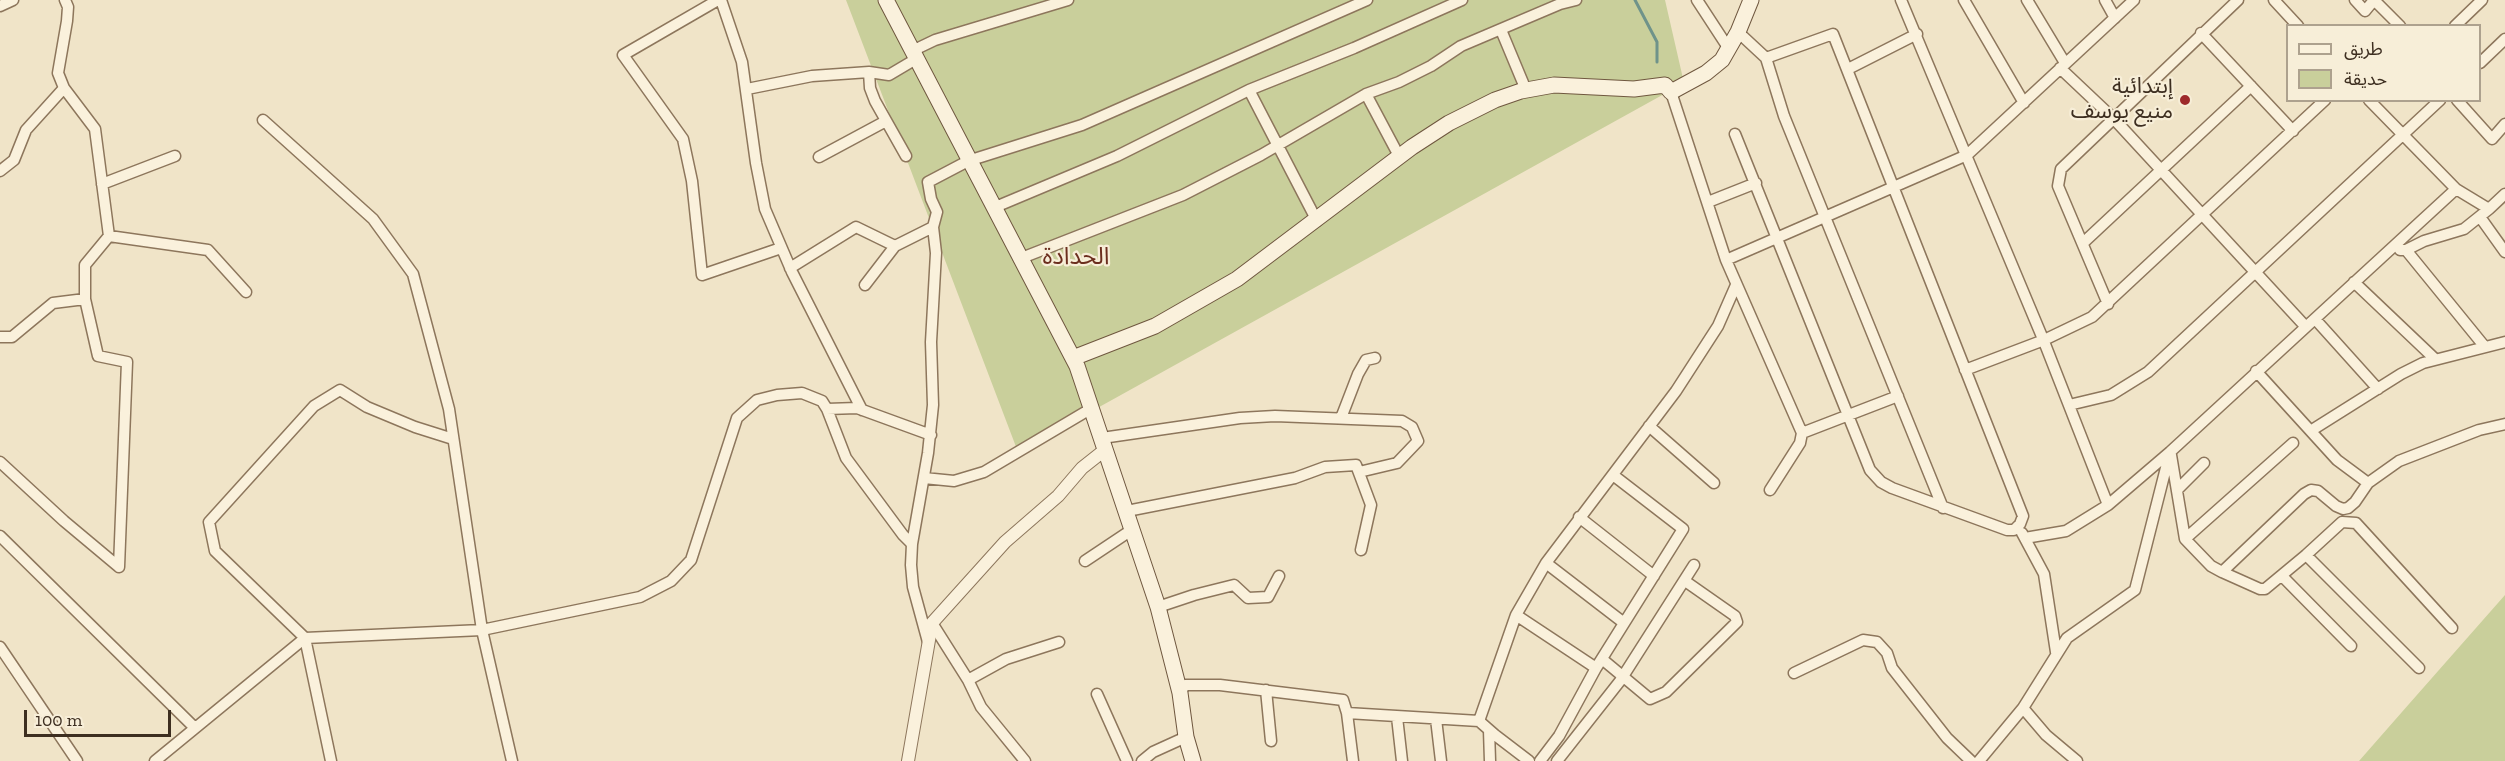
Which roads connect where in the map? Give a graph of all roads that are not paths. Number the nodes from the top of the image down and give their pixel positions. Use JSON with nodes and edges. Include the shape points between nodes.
{"nodes":[{"id":1,"x":13,"y":0,"type":"edge"},
{"id":2,"x":65,"y":0,"type":"edge"},
{"id":3,"x":720,"y":0,"type":"edge"},
{"id":4,"x":886,"y":0,"type":"edge"},
{"id":5,"x":1068,"y":0,"type":"edge"},
{"id":6,"x":1367,"y":0,"type":"edge"},
{"id":7,"x":1462,"y":0,"type":"edge"},
{"id":8,"x":1576,"y":0,"type":"edge"},
{"id":9,"x":1697,"y":0,"type":"edge"},
{"id":10,"x":1751,"y":0,"type":"edge"},
{"id":11,"x":1901,"y":0,"type":"edge"},
{"id":12,"x":1964,"y":0,"type":"edge"},
{"id":13,"x":2027,"y":0,"type":"edge"},
{"id":14,"x":2105,"y":0,"type":"edge"},
{"id":15,"x":2134,"y":0,"type":"edge"},
{"id":16,"x":2238,"y":0,"type":"edge"},
{"id":17,"x":2274,"y":0,"type":"edge"},
{"id":18,"x":2355,"y":0,"type":"edge"},
{"id":19,"x":2374,"y":0,"type":"edge"},
{"id":20,"x":2482,"y":0,"type":"edge"},
{"id":21,"x":0,"y":6,"type":"edge"},
{"id":22,"x":2115,"y":18,"type":"junction"},
{"id":23,"x":2296,"y":24,"type":"edge"},
{"id":24,"x":2398,"y":24,"type":"edge"},
{"id":25,"x":2457,"y":24,"type":"edge"},
{"id":26,"x":1501,"y":30,"type":"junction"},
{"id":27,"x":1738,"y":32,"type":"junction"},
{"id":28,"x":2202,"y":33,"type":"junction"},
{"id":29,"x":1917,"y":34,"type":"junction"},
{"id":30,"x":2505,"y":39,"type":"edge"},
{"id":31,"x":1729,"y":49,"type":"junction"},
{"id":32,"x":914,"y":55,"type":"junction"},
{"id":33,"x":1766,"y":58,"type":"junction"},
{"id":34,"x":2481,"y":62,"type":"edge"},
{"id":35,"x":2063,"y":66,"type":"junction"},
{"id":36,"x":1848,"y":69,"type":"junction"},
{"id":37,"x":869,"y":72,"type":"junction"},
{"id":38,"x":2251,"y":86,"type":"junction"},
{"id":39,"x":64,"y":88,"type":"junction"},
{"id":40,"x":747,"y":89,"type":"junction"},
{"id":41,"x":1249,"y":90,"type":"junction"},
{"id":42,"x":1526,"y":90,"type":"junction"},
{"id":43,"x":1671,"y":92,"type":"junction"},
{"id":44,"x":1366,"y":94,"type":"junction"},
{"id":45,"x":2024,"y":102,"type":"junction"},
{"id":46,"x":2323,"y":102,"type":"edge"},
{"id":47,"x":2371,"y":102,"type":"edge"},
{"id":48,"x":2438,"y":102,"type":"edge"},
{"id":49,"x":2459,"y":102,"type":"edge"},
{"id":50,"x":2114,"y":119,"type":"junction"},
{"id":51,"x":263,"y":120,"type":"dead end"},
{"id":52,"x":886,"y":121,"type":"junction"},
{"id":53,"x":2505,"y":124,"type":"edge"},
{"id":54,"x":2293,"y":131,"type":"junction"},
{"id":55,"x":1735,"y":134,"type":"dead end"},
{"id":56,"x":2402,"y":135,"type":"junction"},
{"id":57,"x":1276,"y":146,"type":"junction"},
{"id":58,"x":1967,"y":155,"type":"junction"},
{"id":59,"x":175,"y":156,"type":"dead end"},
{"id":60,"x":906,"y":156,"type":"dead end"},
{"id":61,"x":1399,"y":156,"type":"junction"},
{"id":62,"x":819,"y":158,"type":"dead end"},
{"id":63,"x":968,"y":161,"type":"junction"},
{"id":64,"x":0,"y":171,"type":"edge"},
{"id":65,"x":2161,"y":171,"type":"junction"},
{"id":66,"x":1756,"y":183,"type":"junction"},
{"id":67,"x":102,"y":184,"type":"junction"},
{"id":68,"x":1892,"y":186,"type":"junction"},
{"id":69,"x":2456,"y":189,"type":"junction"},
{"id":70,"x":2505,"y":194,"type":"edge"},
{"id":71,"x":1708,"y":202,"type":"junction"},
{"id":72,"x":993,"y":208,"type":"junction"},
{"id":73,"x":2485,"y":213,"type":"junction"},
{"id":74,"x":1825,"y":216,"type":"junction"},
{"id":75,"x":2202,"y":216,"type":"junction"},
{"id":76,"x":1317,"y":221,"type":"junction"},
{"id":77,"x":933,"y":227,"type":"junction"},
{"id":78,"x":109,"y":236,"type":"junction"},
{"id":79,"x":1777,"y":238,"type":"junction"},
{"id":80,"x":2084,"y":243,"type":"junction"},
{"id":81,"x":895,"y":246,"type":"junction"},
{"id":82,"x":781,"y":248,"type":"junction"},
{"id":83,"x":2391,"y":249,"type":"junction"},
{"id":84,"x":2406,"y":250,"type":"junction"},
{"id":85,"x":2505,"y":252,"type":"edge"},
{"id":86,"x":1020,"y":259,"type":"junction"},
{"id":87,"x":1726,"y":260,"type":"junction"},
{"id":88,"x":790,"y":268,"type":"junction"},
{"id":89,"x":2255,"y":273,"type":"junction"},
{"id":90,"x":2354,"y":282,"type":"junction"},
{"id":91,"x":866,"y":285,"type":"dead end"},
{"id":92,"x":1736,"y":285,"type":"junction"},
{"id":93,"x":246,"y":292,"type":"dead end"},
{"id":94,"x":86,"y":299,"type":"junction"},
{"id":95,"x":2108,"y":304,"type":"junction"},
{"id":96,"x":2310,"y":322,"type":"junction"},
{"id":97,"x":0,"y":338,"type":"edge"},
{"id":98,"x":2044,"y":340,"type":"junction"},
{"id":99,"x":2505,"y":342,"type":"edge"},
{"id":100,"x":2485,"y":347,"type":"junction"},
{"id":101,"x":1073,"y":358,"type":"junction"},
{"id":102,"x":1375,"y":358,"type":"dead end"},
{"id":103,"x":2434,"y":358,"type":"junction"},
{"id":104,"x":1965,"y":370,"type":"junction"},
{"id":105,"x":2256,"y":371,"type":"junction"},
{"id":106,"x":2378,"y":389,"type":"junction"},
{"id":107,"x":1898,"y":396,"type":"junction"},
{"id":108,"x":2069,"y":405,"type":"junction"},
{"id":109,"x":1092,"y":408,"type":"junction"},
{"id":110,"x":827,"y":409,"type":"junction"},
{"id":111,"x":862,"y":410,"type":"junction"},
{"id":112,"x":1848,"y":415,"type":"junction"},
{"id":113,"x":1341,"y":418,"type":"junction"},
{"id":114,"x":2505,"y":424,"type":"edge"},
{"id":115,"x":1649,"y":426,"type":"junction"},
{"id":116,"x":2312,"y":430,"type":"junction"},
{"id":117,"x":1802,"y":433,"type":"junction"},
{"id":118,"x":931,"y":435,"type":"junction"},
{"id":119,"x":453,"y":439,"type":"junction"},
{"id":120,"x":1104,"y":443,"type":"junction"},
{"id":121,"x":2293,"y":443,"type":"dead end"},
{"id":122,"x":2170,"y":452,"type":"junction"},
{"id":123,"x":0,"y":462,"type":"edge"},
{"id":124,"x":2204,"y":463,"type":"dead end"},
{"id":125,"x":1359,"y":472,"type":"junction"},
{"id":126,"x":1613,"y":475,"type":"junction"},
{"id":127,"x":924,"y":478,"type":"junction"},
{"id":128,"x":1714,"y":483,"type":"dead end"},
{"id":129,"x":2368,"y":483,"type":"junction"},
{"id":130,"x":2178,"y":489,"type":"junction"},
{"id":131,"x":1770,"y":490,"type":"dead end"},
{"id":132,"x":2108,"y":505,"type":"junction"},
{"id":133,"x":1943,"y":508,"type":"junction"},
{"id":134,"x":1127,"y":511,"type":"junction"},
{"id":135,"x":1579,"y":517,"type":"junction"},
{"id":136,"x":2019,"y":526,"type":"junction"},
{"id":137,"x":1133,"y":529,"type":"junction"},
{"id":138,"x":0,"y":536,"type":"edge"},
{"id":139,"x":2025,"y":538,"type":"junction"},
{"id":140,"x":2185,"y":539,"type":"junction"},
{"id":141,"x":912,"y":544,"type":"junction"},
{"id":142,"x":1362,"y":550,"type":"dead end"},
{"id":143,"x":2306,"y":555,"type":"junction"},
{"id":144,"x":1086,"y":561,"type":"dead end"},
{"id":145,"x":1546,"y":563,"type":"junction"},
{"id":146,"x":1694,"y":565,"type":"dead end"},
{"id":147,"x":2222,"y":572,"type":"junction"},
{"id":148,"x":1279,"y":576,"type":"dead end"},
{"id":149,"x":1653,"y":576,"type":"junction"},
{"id":150,"x":2282,"y":576,"type":"junction"},
{"id":151,"x":1685,"y":581,"type":"junction"},
{"id":152,"x":1158,"y":607,"type":"junction"},
{"id":153,"x":1516,"y":615,"type":"junction"},
{"id":154,"x":932,"y":623,"type":"junction"},
{"id":155,"x":1624,"y":623,"type":"junction"},
{"id":156,"x":2452,"y":628,"type":"dead end"},
{"id":157,"x":482,"y":630,"type":"junction"},
{"id":158,"x":305,"y":638,"type":"junction"},
{"id":159,"x":928,"y":642,"type":"junction"},
{"id":160,"x":1059,"y":642,"type":"dead end"},
{"id":161,"x":2350,"y":646,"type":"dead end"},
{"id":162,"x":0,"y":647,"type":"edge"},
{"id":163,"x":2056,"y":652,"type":"junction"},
{"id":164,"x":1599,"y":663,"type":"junction"},
{"id":165,"x":2419,"y":668,"type":"dead end"},
{"id":166,"x":1794,"y":673,"type":"dead end"},
{"id":167,"x":1623,"y":677,"type":"junction"},
{"id":168,"x":968,"y":680,"type":"junction"},
{"id":169,"x":1266,"y":690,"type":"junction"},
{"id":170,"x":1180,"y":693,"type":"junction"},
{"id":171,"x":1096,"y":694,"type":"dead end"},
{"id":172,"x":2023,"y":708,"type":"junction"},
{"id":173,"x":1347,"y":713,"type":"junction"},
{"id":174,"x":1397,"y":717,"type":"junction"},
{"id":175,"x":1436,"y":719,"type":"junction"},
{"id":176,"x":1479,"y":721,"type":"junction"},
{"id":177,"x":195,"y":728,"type":"junction"},
{"id":178,"x":1490,"y":730,"type":"junction"},
{"id":179,"x":1186,"y":737,"type":"junction"},
{"id":180,"x":1271,"y":741,"type":"dead end"},
{"id":181,"x":77,"y":761,"type":"edge"},
{"id":182,"x":155,"y":761,"type":"edge"},
{"id":183,"x":331,"y":761,"type":"edge"},
{"id":184,"x":512,"y":761,"type":"edge"},
{"id":185,"x":908,"y":761,"type":"edge"},
{"id":186,"x":1025,"y":761,"type":"edge"},
{"id":187,"x":1127,"y":761,"type":"edge"},
{"id":188,"x":1142,"y":761,"type":"edge"},
{"id":189,"x":1193,"y":761,"type":"edge"},
{"id":190,"x":1353,"y":761,"type":"edge"},
{"id":191,"x":1402,"y":761,"type":"edge"},
{"id":192,"x":1441,"y":761,"type":"edge"},
{"id":193,"x":1490,"y":761,"type":"edge"},
{"id":194,"x":1529,"y":761,"type":"edge"},
{"id":195,"x":1540,"y":761,"type":"edge"},
{"id":196,"x":1557,"y":761,"type":"edge"},
{"id":197,"x":1971,"y":761,"type":"edge"},
{"id":198,"x":1979,"y":761,"type":"edge"},
{"id":199,"x":2077,"y":761,"type":"edge"}],
"edges":[{"from":1,"to":21,"type":"street"},
{"from":2,"to":39,"type":"street","via":[[67,21],[58,73]]},
{"from":3,"to":40,"type":"street","via":[[741,53]]},
{"from":3,"to":82,"type":"street","via":[[623,55],[683,139],[692,181],[702,275]]},
{"from":4,"to":32,"type":"main road"},
{"from":5,"to":32,"type":"street","via":[[935,40]]},
{"from":6,"to":63,"type":"street","via":[[1082,125]]},
{"from":7,"to":41,"type":"street"},
{"from":8,"to":26,"type":"street"},
{"from":9,"to":31,"type":"street"},
{"from":10,"to":27,"type":"main road"},
{"from":11,"to":29,"type":"street"},
{"from":12,"to":45,"type":"street"},
{"from":13,"to":35,"type":"street"},
{"from":14,"to":22,"type":"street"},
{"from":15,"to":22,"type":"street"},
{"from":16,"to":28,"type":"street"},
{"from":17,"to":23,"type":"street"},
{"from":18,"to":19,"type":"street","via":[[2365,11]]},
{"from":19,"to":24,"type":"street"},
{"from":20,"to":25,"type":"street"},
{"from":22,"to":35,"type":"street"},
{"from":26,"to":42,"type":"street"},
{"from":26,"to":44,"type":"street","via":[[1461,46],[1399,82]]},
{"from":27,"to":31,"type":"main road"},
{"from":27,"to":33,"type":"street"},
{"from":28,"to":38,"type":"street"},
{"from":28,"to":50,"type":"street"},
{"from":29,"to":36,"type":"street"},
{"from":29,"to":58,"type":"street"},
{"from":30,"to":34,"type":"street"},
{"from":31,"to":43,"type":"main road","via":[[1715,66]]},
{"from":32,"to":37,"type":"street","via":[[889,75]]},
{"from":32,"to":63,"type":"main road"},
{"from":33,"to":36,"type":"street","via":[[1833,34]]},
{"from":33,"to":74,"type":"street","via":[[1784,116]]},
{"from":35,"to":45,"type":"street"},
{"from":35,"to":50,"type":"street"},
{"from":36,"to":68,"type":"street"},
{"from":37,"to":40,"type":"street","via":[[781,81]]},
{"from":37,"to":52,"type":"street","via":[[870,88]]},
{"from":38,"to":54,"type":"street"},
{"from":38,"to":65,"type":"street"},
{"from":39,"to":64,"type":"street","via":[[26,130],[14,160]]},
{"from":39,"to":67,"type":"street","via":[[95,129]]},
{"from":40,"to":82,"type":"street","via":[[760,192]]},
{"from":41,"to":57,"type":"street"},
{"from":41,"to":72,"type":"street","via":[[1117,156]]},
{"from":42,"to":43,"type":"main road","via":[[1554,85],[1634,89],[1665,86]]},
{"from":42,"to":61,"type":"main road","via":[[1502,97],[1449,123]]},
{"from":43,"to":71,"type":"street"},
{"from":44,"to":57,"type":"street"},
{"from":44,"to":61,"type":"street"},
{"from":45,"to":58,"type":"street"},
{"from":46,"to":54,"type":"street"},
{"from":47,"to":56,"type":"street"},
{"from":48,"to":56,"type":"street"},
{"from":49,"to":53,"type":"street","via":[[2492,139]]},
{"from":50,"to":65,"type":"street"},
{"from":50,"to":80,"type":"street","via":[[2061,169],[2059,176],[2058,186]]},
{"from":51,"to":119,"type":"street","via":[[373,219],[414,274],[449,409]]},
{"from":52,"to":60,"type":"street"},
{"from":52,"to":62,"type":"street"},
{"from":54,"to":75,"type":"street"},
{"from":55,"to":66,"type":"street"},
{"from":56,"to":69,"type":"street"},
{"from":56,"to":89,"type":"street"},
{"from":57,"to":76,"type":"street"},
{"from":57,"to":86,"type":"street","via":[[1184,195]]},
{"from":58,"to":68,"type":"street"},
{"from":58,"to":98,"type":"street"},
{"from":59,"to":67,"type":"street"},
{"from":61,"to":76,"type":"main road"},
{"from":63,"to":72,"type":"main road"},
{"from":63,"to":77,"type":"street","via":[[928,182],[937,212]]},
{"from":65,"to":75,"type":"street"},
{"from":65,"to":80,"type":"street"},
{"from":66,"to":71,"type":"street"},
{"from":66,"to":79,"type":"street"},
{"from":67,"to":78,"type":"street"},
{"from":68,"to":74,"type":"street"},
{"from":68,"to":104,"type":"street"},
{"from":69,"to":73,"type":"street"},
{"from":69,"to":83,"type":"street"},
{"from":70,"to":73,"type":"street"},
{"from":71,"to":87,"type":"street"},
{"from":72,"to":86,"type":"main road"},
{"from":73,"to":84,"type":"street","via":[[2464,229]]},
{"from":73,"to":85,"type":"street"},
{"from":74,"to":79,"type":"street"},
{"from":74,"to":107,"type":"street"},
{"from":75,"to":89,"type":"street"},
{"from":75,"to":95,"type":"street"},
{"from":76,"to":101,"type":"main road","via":[[1237,279],[1173,317]]},
{"from":77,"to":81,"type":"street"},
{"from":77,"to":118,"type":"street","via":[[936,252]]},
{"from":78,"to":93,"type":"street","via":[[208,250]]},
{"from":78,"to":94,"type":"street","via":[[86,265]]},
{"from":79,"to":87,"type":"street"},
{"from":79,"to":112,"type":"street"},
{"from":80,"to":95,"type":"street"},
{"from":81,"to":88,"type":"street","via":[[856,227]]},
{"from":81,"to":91,"type":"street"},
{"from":82,"to":88,"type":"street"},
{"from":83,"to":84,"type":"street"},
{"from":83,"to":90,"type":"street"},
{"from":84,"to":100,"type":"street"},
{"from":86,"to":101,"type":"main road"},
{"from":87,"to":92,"type":"street"},
{"from":88,"to":111,"type":"street"},
{"from":89,"to":96,"type":"street"},
{"from":89,"to":108,"type":"street","via":[[2130,386],[2104,398]]},
{"from":90,"to":96,"type":"street"},
{"from":90,"to":103,"type":"street"},
{"from":92,"to":115,"type":"street","via":[[1718,326]]},
{"from":92,"to":117,"type":"street"},
{"from":94,"to":97,"type":"street","via":[[53,303],[12,337]]},
{"from":94,"to":123,"type":"street","via":[[98,356],[127,362],[119,567]]},
{"from":95,"to":98,"type":"street","via":[[2089,319]]},
{"from":96,"to":105,"type":"street"},
{"from":96,"to":106,"type":"street"},
{"from":98,"to":104,"type":"street"},
{"from":98,"to":108,"type":"street"},
{"from":99,"to":100,"type":"street"},
{"from":100,"to":103,"type":"street"},
{"from":101,"to":109,"type":"main road"},
{"from":102,"to":113,"type":"street","via":[[1366,360],[1358,374]]},
{"from":103,"to":106,"type":"street"},
{"from":104,"to":136,"type":"street","via":[[2023,516]]},
{"from":105,"to":116,"type":"street"},
{"from":105,"to":122,"type":"street"},
{"from":106,"to":116,"type":"street"},
{"from":107,"to":112,"type":"street"},
{"from":107,"to":133,"type":"street"},
{"from":108,"to":132,"type":"street"},
{"from":109,"to":120,"type":"main road"},
{"from":109,"to":127,"type":"street","via":[[984,472],[954,481]]},
{"from":110,"to":111,"type":"street"},
{"from":110,"to":141,"type":"street","via":[[846,458]]},
{"from":110,"to":157,"type":"street","via":[[822,400],[802,393],[777,395],[757,400],[737,418],[691,560],[671,581],[640,597]]},
{"from":111,"to":118,"type":"street"},
{"from":112,"to":117,"type":"street"},
{"from":112,"to":133,"type":"street","via":[[1870,470],[1877,478]]},
{"from":113,"to":120,"type":"street","via":[[1240,418]]},
{"from":113,"to":125,"type":"street","via":[[1402,421],[1412,427],[1418,441],[1397,463]]},
{"from":114,"to":129,"type":"street","via":[[2398,461]]},
{"from":115,"to":126,"type":"street"},
{"from":115,"to":128,"type":"street"},
{"from":116,"to":129,"type":"street","via":[[2337,460]]},
{"from":117,"to":131,"type":"street","via":[[1800,443]]},
{"from":118,"to":127,"type":"street"},
{"from":119,"to":157,"type":"street"},
{"from":119,"to":158,"type":"street","via":[[367,407],[340,390],[314,406],[208,522],[214,551]]},
{"from":120,"to":134,"type":"main road"},
{"from":120,"to":154,"type":"street","via":[[1058,496],[1005,542]]},
{"from":121,"to":140,"type":"street"},
{"from":122,"to":130,"type":"street"},
{"from":122,"to":132,"type":"street"},
{"from":122,"to":163,"type":"street","via":[[2135,590],[2067,638]]},
{"from":124,"to":130,"type":"street"},
{"from":125,"to":134,"type":"street","via":[[1356,465],[1326,467],[1295,478]]},
{"from":125,"to":142,"type":"street","via":[[1371,505]]},
{"from":126,"to":135,"type":"street"},
{"from":126,"to":149,"type":"street","via":[[1683,529]]},
{"from":127,"to":141,"type":"street"},
{"from":129,"to":147,"type":"street","via":[[2355,502],[2343,509],[2318,491],[2304,494]]},
{"from":130,"to":140,"type":"street"},
{"from":132,"to":139,"type":"street","via":[[2066,531]]},
{"from":133,"to":136,"type":"street","via":[[2007,530]]},
{"from":134,"to":137,"type":"main road"},
{"from":135,"to":145,"type":"street"},
{"from":135,"to":149,"type":"street"},
{"from":136,"to":139,"type":"street"},
{"from":137,"to":144,"type":"street"},
{"from":137,"to":152,"type":"main road"},
{"from":138,"to":177,"type":"street"},
{"from":139,"to":163,"type":"street","via":[[2044,574]]},
{"from":140,"to":147,"type":"street"},
{"from":141,"to":159,"type":"street","via":[[913,587]]},
{"from":143,"to":150,"type":"street"},
{"from":143,"to":156,"type":"street","via":[[2342,522],[2356,523]]},
{"from":143,"to":165,"type":"street"},
{"from":145,"to":153,"type":"street"},
{"from":145,"to":155,"type":"street"},
{"from":146,"to":151,"type":"street"},
{"from":147,"to":150,"type":"street","via":[[2260,589]]},
{"from":148,"to":152,"type":"street","via":[[1268,597],[1248,598],[1234,585]]},
{"from":149,"to":155,"type":"street"},
{"from":150,"to":161,"type":"street"},
{"from":151,"to":167,"type":"street"},
{"from":151,"to":167,"type":"street","via":[[1737,621],[1666,692],[1650,699]]},
{"from":152,"to":170,"type":"main road"},
{"from":153,"to":164,"type":"street"},
{"from":153,"to":176,"type":"street"},
{"from":154,"to":159,"type":"street"},
{"from":154,"to":168,"type":"street"},
{"from":155,"to":164,"type":"street"},
{"from":157,"to":158,"type":"street"},
{"from":157,"to":184,"type":"street"},
{"from":158,"to":177,"type":"street"},
{"from":158,"to":183,"type":"street"},
{"from":159,"to":185,"type":"street"},
{"from":160,"to":168,"type":"street","via":[[1006,659]]},
{"from":162,"to":181,"type":"street"},
{"from":163,"to":172,"type":"street"},
{"from":164,"to":167,"type":"street"},
{"from":164,"to":195,"type":"street","via":[[1559,736]]},
{"from":166,"to":197,"type":"street","via":[[1863,640],[1877,642],[1887,653],[1892,668],[1947,738]]},
{"from":167,"to":196,"type":"street"},
{"from":168,"to":186,"type":"street","via":[[981,707]]},
{"from":169,"to":170,"type":"street","via":[[1185,685]]},
{"from":169,"to":173,"type":"street","via":[[1342,700]]},
{"from":169,"to":180,"type":"street"},
{"from":170,"to":179,"type":"main road"},
{"from":171,"to":187,"type":"street"},
{"from":172,"to":198,"type":"street"},
{"from":172,"to":199,"type":"street","via":[[2046,735]]},
{"from":173,"to":174,"type":"street"},
{"from":173,"to":190,"type":"street"},
{"from":174,"to":175,"type":"street"},
{"from":174,"to":191,"type":"street"},
{"from":175,"to":176,"type":"street"},
{"from":175,"to":192,"type":"street"},
{"from":176,"to":178,"type":"street"},
{"from":177,"to":182,"type":"street"},
{"from":178,"to":193,"type":"street"},
{"from":178,"to":194,"type":"street"},
{"from":179,"to":188,"type":"street"},
{"from":179,"to":189,"type":"main road"}]}
